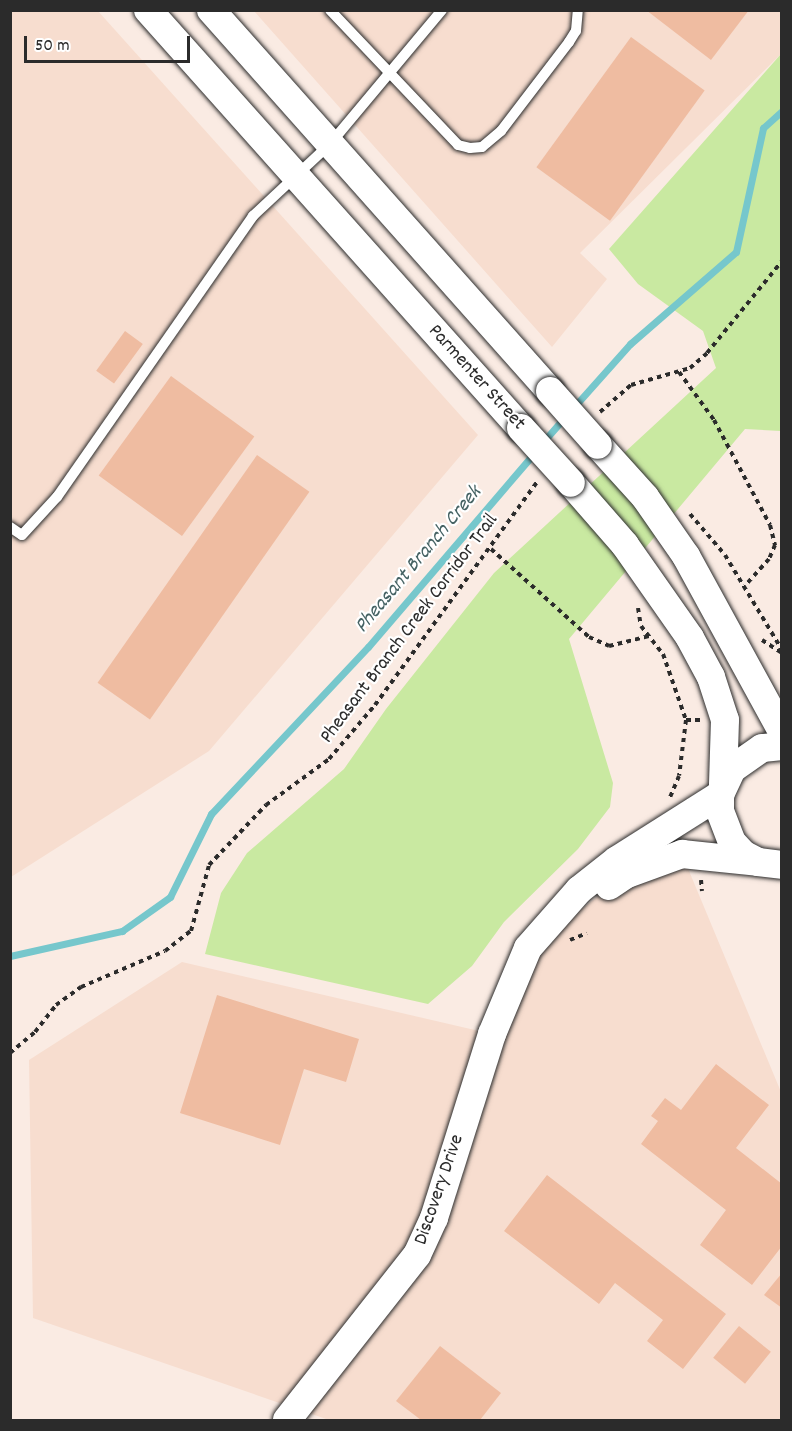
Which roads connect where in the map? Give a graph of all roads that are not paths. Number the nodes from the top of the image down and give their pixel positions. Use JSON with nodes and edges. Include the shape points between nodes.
{"nodes":[{"id":1,"x":148,"y":10,"type":"edge"},
{"id":2,"x":211,"y":10,"type":"edge"},
{"id":3,"x":330,"y":10,"type":"edge"},
{"id":4,"x":442,"y":10,"type":"edge"},
{"id":5,"x":578,"y":10,"type":"edge"},
{"id":6,"x":389,"y":73,"type":"junction"},
{"id":7,"x":330,"y":144,"type":"junction"},
{"id":8,"x":296,"y":177,"type":"junction"},
{"id":9,"x":10,"y":527,"type":"edge"},
{"id":10,"x":782,"y":730,"type":"edge"},
{"id":11,"x":782,"y":746,"type":"edge"},
{"id":12,"x":722,"y":790,"type":"junction"},
{"id":13,"x":770,"y":863,"type":"edge"},
{"id":14,"x":508,"y":994,"type":"junction"},
{"id":15,"x":287,"y":1420,"type":"edge"}],
"edges":[{"from":1,"to":8,"type":"street","name":"Parmenter Street"},
{"from":2,"to":7,"type":"street"},
{"from":3,"to":6,"type":"lane"},
{"from":4,"to":6,"type":"lane"},
{"from":5,"to":6,"type":"lane","via":[[576,32],[569,42],[501,131],[482,147],[458,145]]},
{"from":6,"to":7,"type":"lane"},
{"from":7,"to":8,"type":"lane"},
{"from":7,"to":10,"type":"street","bridge":true,"via":[[645,497],[686,556]]},
{"from":8,"to":9,"type":"lane","via":[[253,216],[57,497],[22,535]]},
{"from":8,"to":12,"type":"street","name":"Parmenter Street","bridge":true,"via":[[625,545],[690,638],[711,678],[725,720]]},
{"from":11,"to":12,"type":"street","name":"Discovery Drive","via":[[762,748],[746,756]]},
{"from":12,"to":13,"type":"street","name":"Parmenter Street","via":[[720,811],[728,835],[743,854]]},
{"from":12,"to":14,"type":"street","name":"Discovery Drive","via":[[579,890],[528,948]]},
{"from":13,"to":14,"type":"street","name":"Discovery Drive","via":[[682,854],[627,874],[574,915]]},
{"from":14,"to":15,"type":"street","name":"Discovery Drive","via":[[434,1218],[417,1255]]}]}
